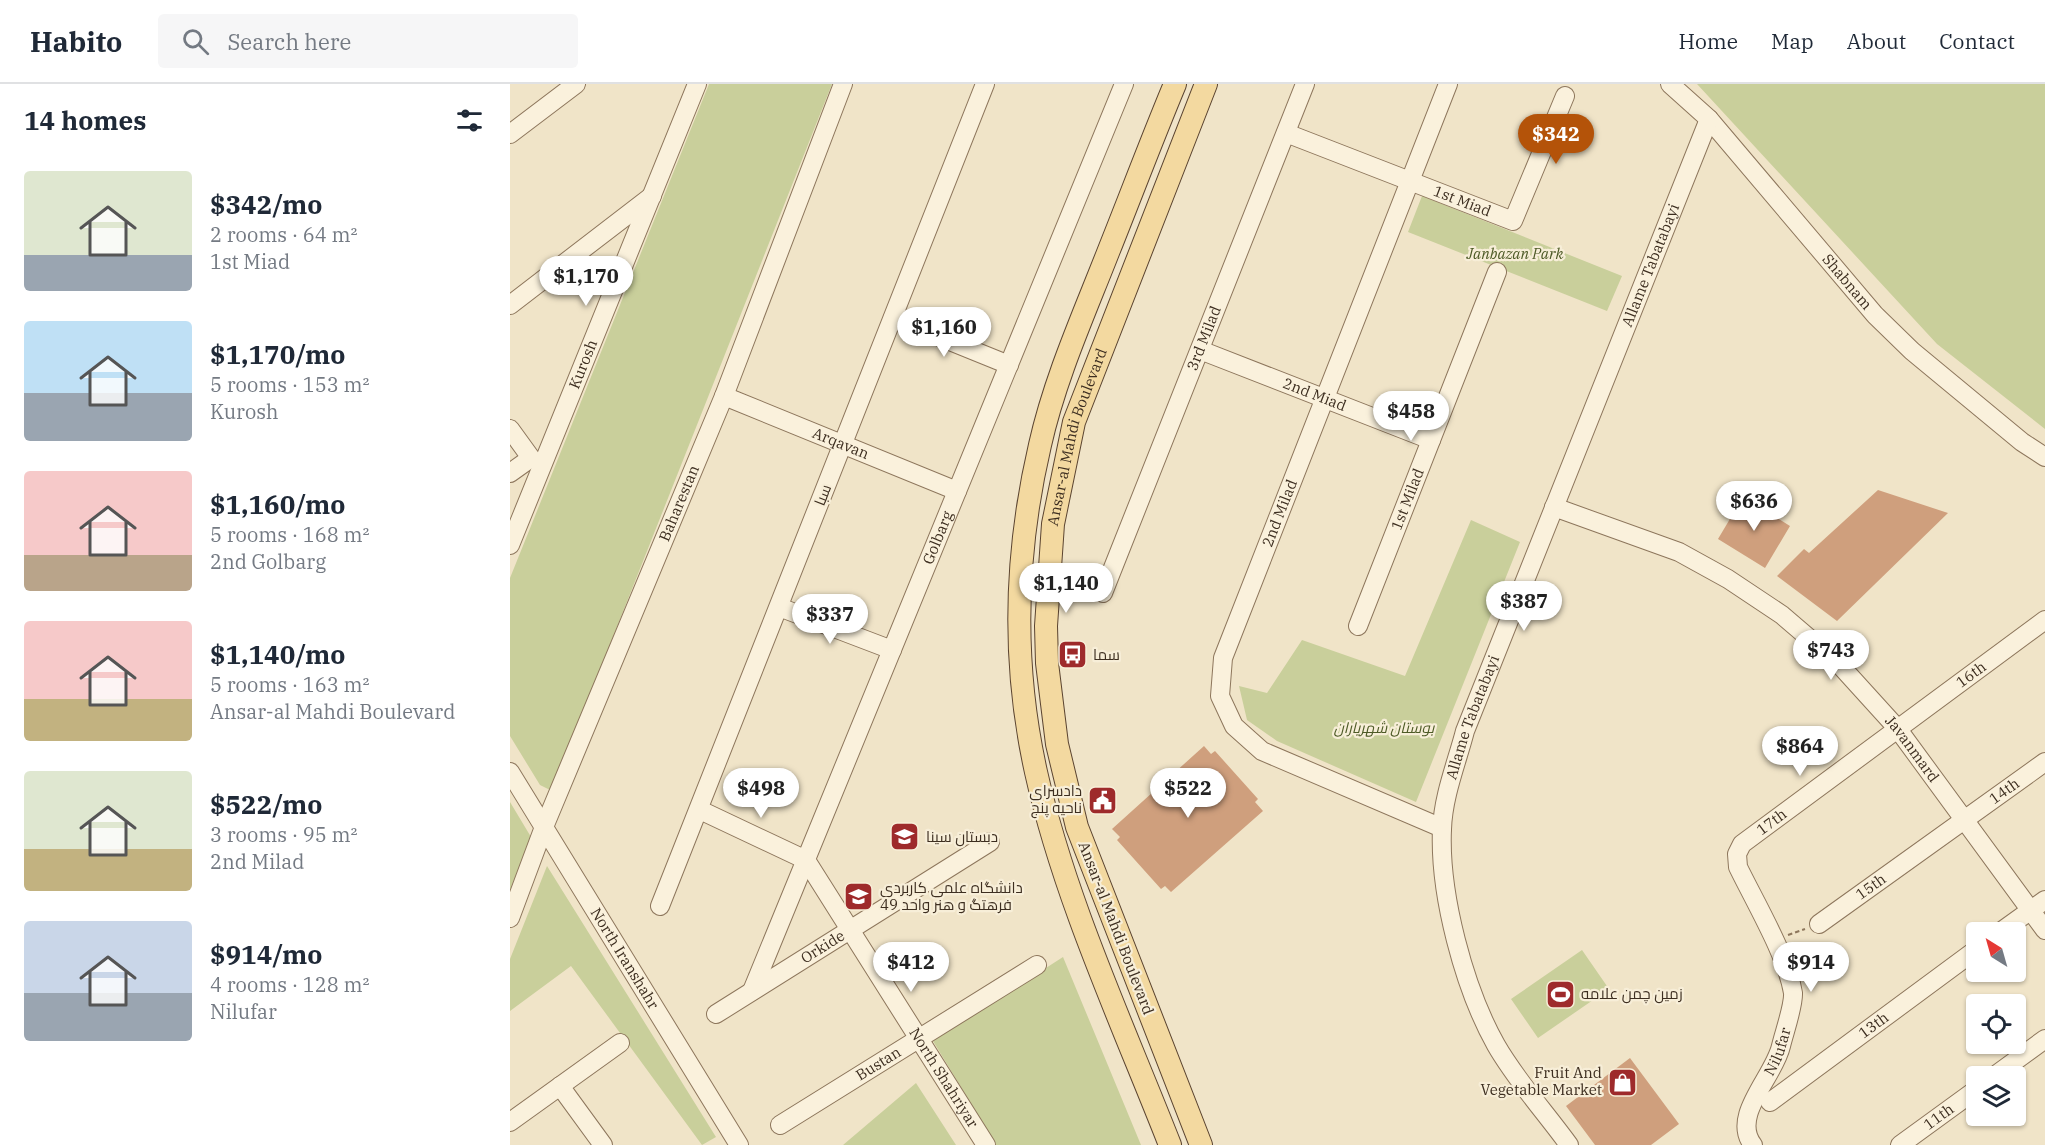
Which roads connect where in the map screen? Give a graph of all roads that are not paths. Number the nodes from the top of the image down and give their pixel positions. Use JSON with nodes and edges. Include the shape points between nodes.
{"nodes":[{"id":1,"x":576,"y":84,"type":"edge"},
{"id":2,"x":697,"y":84,"type":"edge"},
{"id":3,"x":843,"y":84,"type":"edge"},
{"id":4,"x":985,"y":84,"type":"edge"},
{"id":5,"x":1124,"y":84,"type":"edge"},
{"id":6,"x":1175,"y":84,"type":"edge"},
{"id":7,"x":1206,"y":84,"type":"edge"},
{"id":8,"x":1305,"y":84,"type":"edge"},
{"id":9,"x":1448,"y":84,"type":"edge"},
{"id":10,"x":1670,"y":84,"type":"edge"},
{"id":11,"x":1564,"y":96,"type":"dead end"},
{"id":12,"x":1709,"y":119,"type":"junction"},
{"id":13,"x":1286,"y":133,"type":"junction"},
{"id":14,"x":510,"y":134,"type":"edge"},
{"id":15,"x":1411,"y":181,"type":"junction"},
{"id":16,"x":653,"y":194,"type":"junction"},
{"id":17,"x":1497,"y":272,"type":"dead end"},
{"id":18,"x":510,"y":305,"type":"edge"},
{"id":19,"x":893,"y":318,"type":"junction"},
{"id":20,"x":1200,"y":350,"type":"junction"},
{"id":21,"x":1009,"y":365,"type":"junction"},
{"id":22,"x":724,"y":396,"type":"junction"},
{"id":23,"x":1325,"y":399,"type":"junction"},
{"id":24,"x":510,"y":429,"type":"edge"},
{"id":25,"x":1431,"y":440,"type":"junction"},
{"id":26,"x":843,"y":445,"type":"junction"},
{"id":27,"x":2045,"y":457,"type":"edge"},
{"id":28,"x":510,"y":472,"type":"edge"},
{"id":29,"x":957,"y":491,"type":"junction"},
{"id":30,"x":1554,"y":507,"type":"junction"},
{"id":31,"x":510,"y":545,"type":"edge"},
{"id":32,"x":1103,"y":593,"type":"dead end"},
{"id":33,"x":779,"y":607,"type":"junction"},
{"id":34,"x":2045,"y":620,"type":"edge"},
{"id":35,"x":1358,"y":626,"type":"dead end"},
{"id":36,"x":892,"y":650,"type":"junction"},
{"id":37,"x":1897,"y":728,"type":"junction"},
{"id":38,"x":2045,"y":762,"type":"edge"},
{"id":39,"x":510,"y":772,"type":"edge"},
{"id":40,"x":700,"y":810,"type":"junction"},
{"id":41,"x":1962,"y":820,"type":"junction"},
{"id":42,"x":544,"y":827,"type":"junction"},
{"id":43,"x":1442,"y":828,"type":"junction"},
{"id":44,"x":990,"y":842,"type":"dead end"},
{"id":45,"x":1737,"y":854,"type":"joint"},
{"id":46,"x":806,"y":860,"type":"junction"},
{"id":47,"x":2038,"y":905,"type":"edge"},
{"id":48,"x":660,"y":906,"type":"dead end"},
{"id":49,"x":510,"y":918,"type":"edge"},
{"id":50,"x":2014,"y":922,"type":"edge"},
{"id":51,"x":1819,"y":924,"type":"road end"},
{"id":52,"x":850,"y":930,"type":"junction"},
{"id":53,"x":2045,"y":930,"type":"edge"},
{"id":54,"x":1966,"y":957,"type":"edge"},
{"id":55,"x":1037,"y":965,"type":"dead end"},
{"id":56,"x":752,"y":992,"type":"junction"},
{"id":57,"x":716,"y":1014,"type":"dead end"},
{"id":58,"x":918,"y":1038,"type":"junction"},
{"id":59,"x":2045,"y":1039,"type":"edge"},
{"id":60,"x":620,"y":1043,"type":"dead end"},
{"id":61,"x":2008,"y":1066,"type":"edge"},
{"id":62,"x":560,"y":1086,"type":"junction"},
{"id":63,"x":1966,"y":1097,"type":"edge"},
{"id":64,"x":1770,"y":1102,"type":"dead end"},
{"id":65,"x":510,"y":1122,"type":"edge"},
{"id":66,"x":780,"y":1125,"type":"dead end"},
{"id":67,"x":603,"y":1145,"type":"edge"},
{"id":68,"x":739,"y":1145,"type":"edge"},
{"id":69,"x":986,"y":1145,"type":"edge"},
{"id":70,"x":1170,"y":1145,"type":"edge"},
{"id":71,"x":1201,"y":1145,"type":"edge"},
{"id":72,"x":1569,"y":1145,"type":"edge"},
{"id":73,"x":1754,"y":1145,"type":"edge"},
{"id":74,"x":1900,"y":1145,"type":"edge"}],
"edges":[{"from":1,"to":14,"type":"street"},
{"from":2,"to":16,"type":"street","name":"Kurosh"},
{"from":3,"to":22,"type":"street","name":"Baharestan"},
{"from":4,"to":19,"type":"street","name":"سبا"},
{"from":5,"to":21,"type":"street","name":"Golbarg"},
{"from":6,"to":70,"type":"main road","name":"Ansar-al Mahdi Boulevard","via":[[1058,384],[1040,445],[1019,577],[1024,708],[1049,824]]},
{"from":7,"to":71,"type":"main road","name":"Ansar-al Mahdi Boulevard","via":[[1074,422],[1053,524],[1046,626],[1054,725],[1077,827]]},
{"from":8,"to":13,"type":"street","name":"3rd Milad"},
{"from":9,"to":15,"type":"street","name":"2nd Milad"},
{"from":10,"to":12,"type":"street","name":"Shabnam"},
{"from":11,"to":15,"type":"street","name":"1st Miad","via":[[1514,221]]},
{"from":12,"to":27,"type":"street","name":"Shabnam","via":[[1875,315],[1912,351]]},
{"from":12,"to":30,"type":"street","name":"Allame Tabatabayi"},
{"from":13,"to":15,"type":"street","name":"1st Miad"},
{"from":13,"to":20,"type":"street","name":"3rd Milad"},
{"from":15,"to":23,"type":"street","name":"2nd Milad"},
{"from":16,"to":18,"type":"street"},
{"from":16,"to":31,"type":"street","name":"Kurosh"},
{"from":17,"to":25,"type":"street","name":"1st Milad"},
{"from":19,"to":21,"type":"street"},
{"from":19,"to":26,"type":"street","name":"سبا"},
{"from":20,"to":23,"type":"street","name":"2nd Miad"},
{"from":20,"to":32,"type":"street","name":"3rd Milad"},
{"from":21,"to":29,"type":"street","name":"Golbarg"},
{"from":22,"to":26,"type":"street","name":"Arqavan"},
{"from":22,"to":42,"type":"street","name":"Baharestan"},
{"from":23,"to":25,"type":"street","name":"2nd Miad"},
{"from":23,"to":43,"type":"street","name":"2nd Milad","via":[[1223,658],[1220,696],[1234,726],[1262,751]]},
{"from":24,"to":28,"type":"street","via":[[531,458]]},
{"from":25,"to":35,"type":"street","name":"1st Milad"},
{"from":26,"to":29,"type":"street","name":"Arqavan"},
{"from":26,"to":33,"type":"street","name":"سبا"},
{"from":29,"to":36,"type":"street","name":"Golbarg"},
{"from":30,"to":37,"type":"street","name":"Javanmard","via":[[1678,552],[1728,579],[1782,615],[1838,663]]},
{"from":30,"to":43,"type":"street","name":"Allame Tabatabayi","via":[[1465,731]]},
{"from":33,"to":36,"type":"street"},
{"from":33,"to":40,"type":"street","name":"سبا"},
{"from":34,"to":37,"type":"street","name":"16th"},
{"from":36,"to":46,"type":"street","name":"Golbarg"},
{"from":37,"to":41,"type":"street","name":"Javanmard"},
{"from":37,"to":45,"type":"street","name":"17th","via":[[1742,844]]},
{"from":38,"to":41,"type":"street","name":"14th"},
{"from":39,"to":42,"type":"street","name":"North Iranshahr"},
{"from":40,"to":46,"type":"street"},
{"from":40,"to":48,"type":"street","name":"سبا"},
{"from":41,"to":47,"type":"street","name":"Javanmard"},
{"from":41,"to":51,"type":"street","name":"15th"},
{"from":42,"to":49,"type":"street","name":"Baharestan"},
{"from":42,"to":68,"type":"street","name":"North Iranshahr"},
{"from":43,"to":72,"type":"street","name":"Allame Tabatabayi","via":[[1443,880],[1455,938],[1475,996],[1496,1044]]},
{"from":44,"to":52,"type":"street","name":"Orkide"},
{"from":45,"to":73,"type":"street","name":"Nilufar","via":[[1738,867],[1774,940],[1793,994],[1780,1050],[1746,1119],[1745,1134]]},
{"from":46,"to":52,"type":"street","name":"North Shahriyar"},
{"from":46,"to":56,"type":"street","name":"Golbarg"},
{"from":47,"to":50,"type":"street"},
{"from":47,"to":53,"type":"street","name":"Javanmard"},
{"from":52,"to":56,"type":"street","name":"Orkide"},
{"from":52,"to":58,"type":"street","name":"North Shahriyar"},
{"from":54,"to":64,"type":"street","name":"13th"},
{"from":55,"to":58,"type":"street","name":"Bustan"},
{"from":56,"to":57,"type":"street","name":"Orkide"},
{"from":58,"to":66,"type":"street","name":"Bustan"},
{"from":58,"to":69,"type":"street","name":"North Shahriyar"},
{"from":59,"to":61,"type":"street"},
{"from":60,"to":62,"type":"street"},
{"from":62,"to":65,"type":"street"},
{"from":62,"to":67,"type":"street"},
{"from":63,"to":74,"type":"street","name":"11th"}]}
